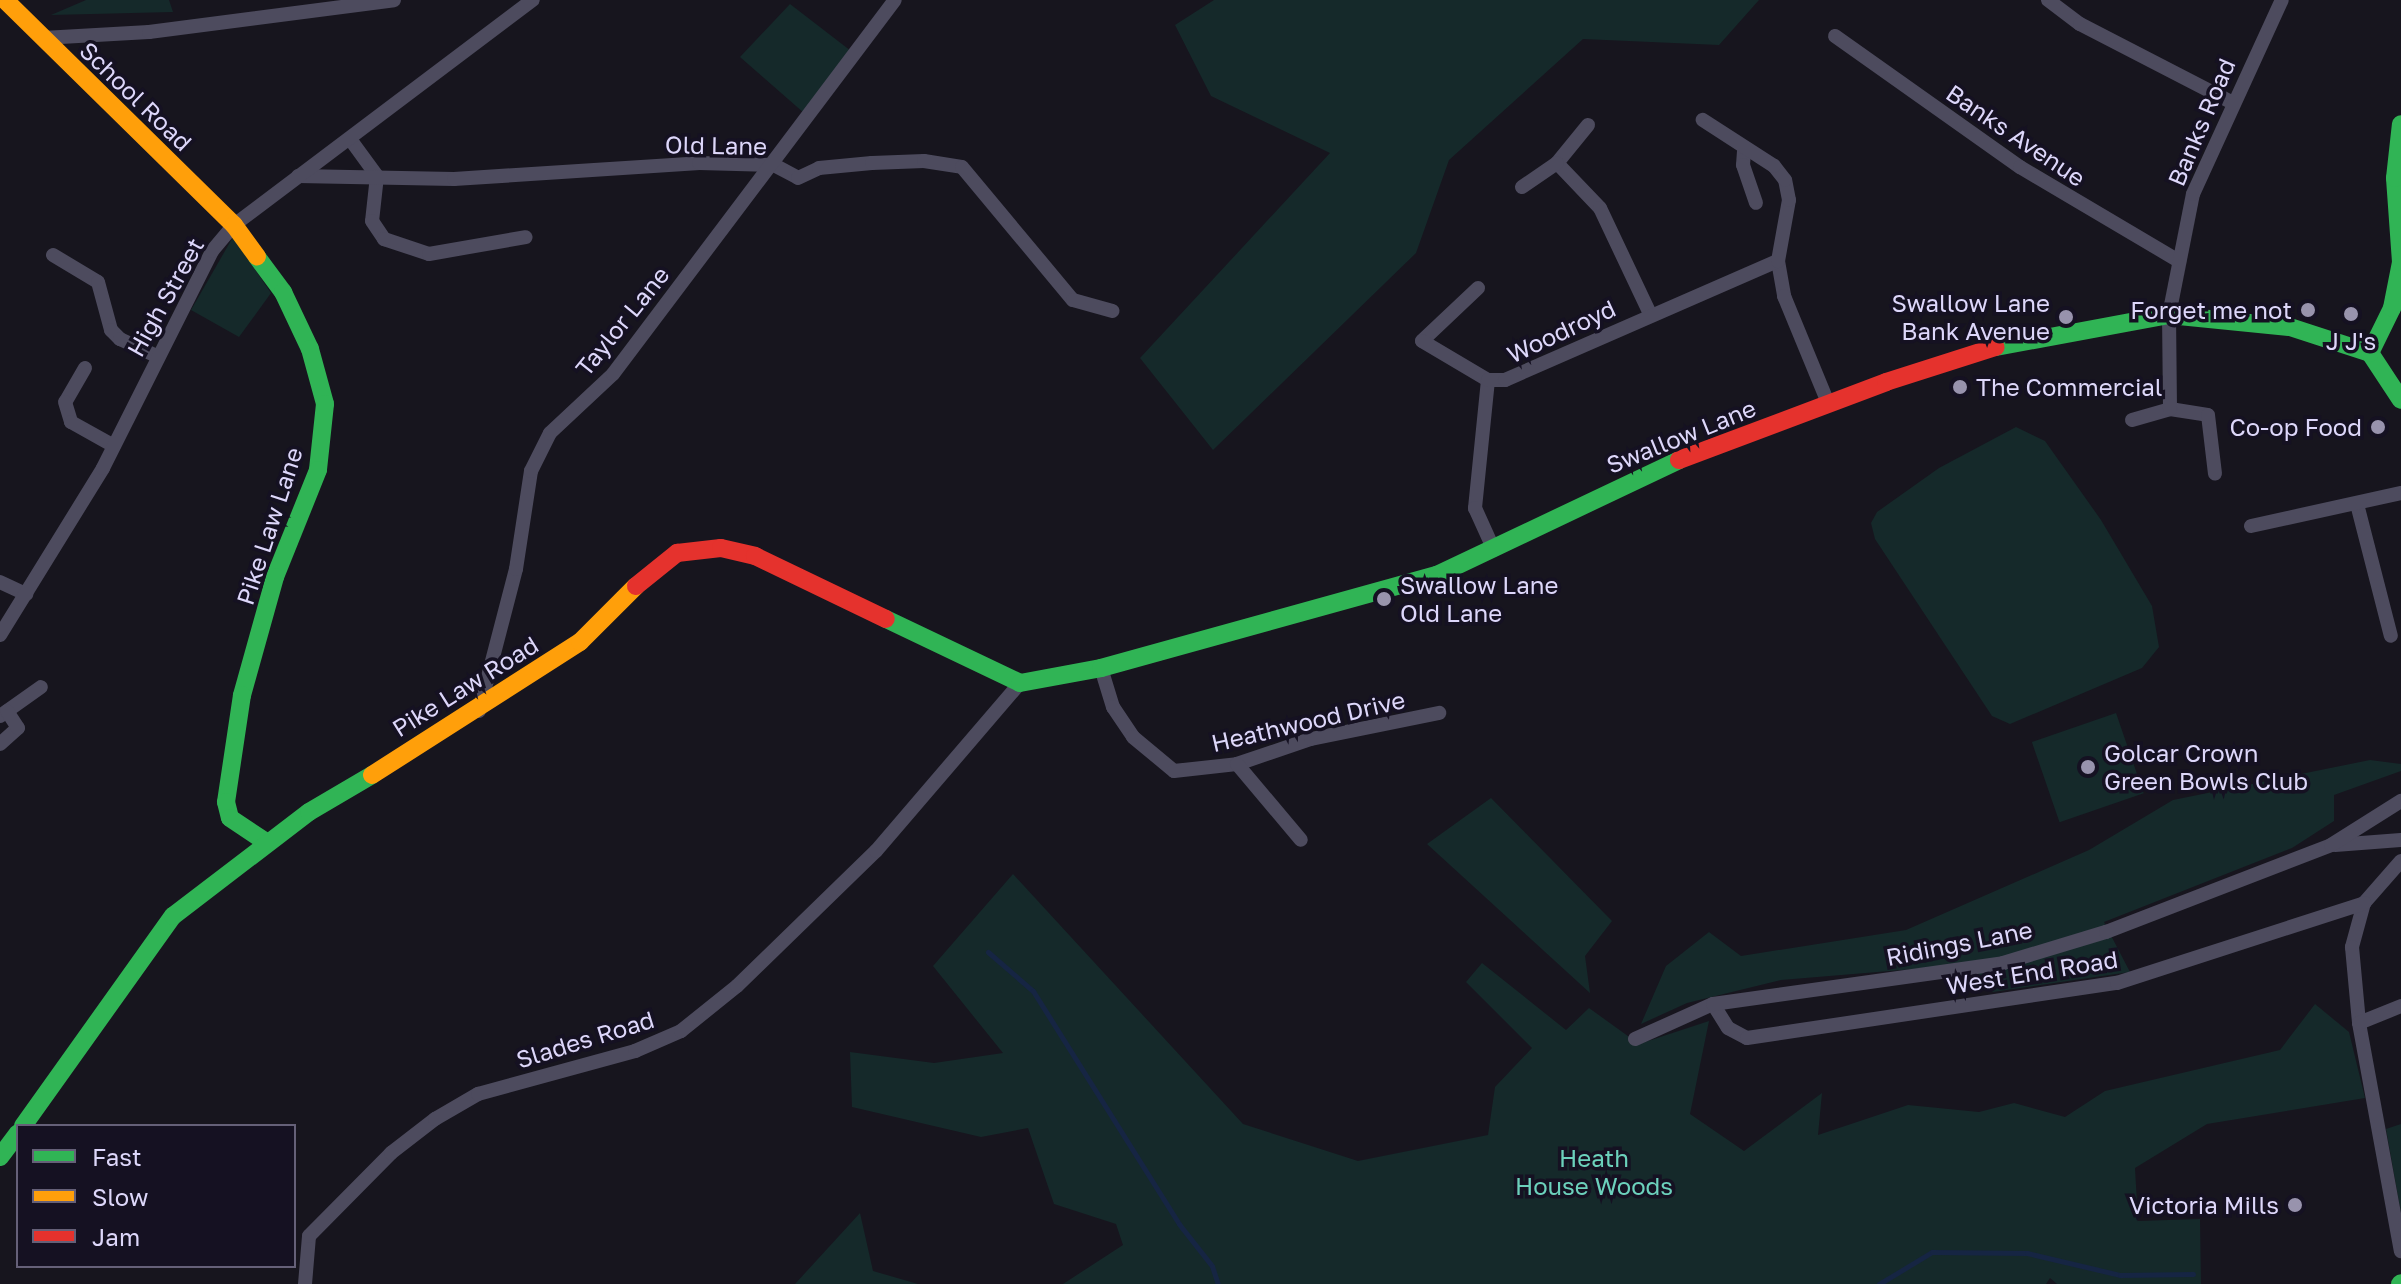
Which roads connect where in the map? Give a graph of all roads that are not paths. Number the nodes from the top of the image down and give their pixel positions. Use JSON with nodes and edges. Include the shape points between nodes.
{"nodes":[{"id":1,"x":5,"y":0,"type":"edge"},
{"id":2,"x":394,"y":0,"type":"edge"},
{"id":3,"x":533,"y":0,"type":"edge"},
{"id":4,"x":895,"y":0,"type":"edge"},
{"id":5,"x":2048,"y":0,"type":"edge"},
{"id":6,"x":2282,"y":0,"type":"edge"},
{"id":7,"x":1835,"y":36,"type":"dead end"},
{"id":8,"x":43,"y":38,"type":"junction"},
{"id":9,"x":2231,"y":102,"type":"junction"},
{"id":10,"x":1703,"y":120,"type":"dead end"},
{"id":11,"x":2401,"y":124,"type":"edge"},
{"id":12,"x":1588,"y":125,"type":"dead end"},
{"id":13,"x":350,"y":139,"type":"junction"},
{"id":14,"x":1744,"y":151,"type":"junction"},
{"id":15,"x":1557,"y":163,"type":"junction"},
{"id":16,"x":774,"y":165,"type":"junction"},
{"id":17,"x":298,"y":176,"type":"junction"},
{"id":18,"x":377,"y":176,"type":"junction"},
{"id":19,"x":1522,"y":187,"type":"dead end"},
{"id":20,"x":1756,"y":203,"type":"dead end"},
{"id":21,"x":234,"y":225,"type":"junction"},
{"id":22,"x":526,"y":237,"type":"dead end"},
{"id":23,"x":53,"y":255,"type":"dead end"},
{"id":24,"x":1778,"y":261,"type":"junction"},
{"id":25,"x":2179,"y":261,"type":"junction"},
{"id":26,"x":1478,"y":288,"type":"dead end"},
{"id":27,"x":2396,"y":309,"type":"edge"},
{"id":28,"x":1113,"y":311,"type":"dead end"},
{"id":29,"x":1650,"y":314,"type":"junction"},
{"id":30,"x":2169,"y":315,"type":"junction"},
{"id":31,"x":2370,"y":353,"type":"junction"},
{"id":32,"x":156,"y":356,"type":"junction"},
{"id":33,"x":85,"y":368,"type":"dead end"},
{"id":34,"x":1488,"y":380,"type":"junction"},
{"id":35,"x":2401,"y":400,"type":"edge"},
{"id":36,"x":1829,"y":405,"type":"junction"},
{"id":37,"x":2170,"y":409,"type":"junction"},
{"id":38,"x":2132,"y":420,"type":"dead end"},
{"id":39,"x":114,"y":446,"type":"junction"},
{"id":40,"x":2215,"y":474,"type":"dead end"},
{"id":41,"x":2401,"y":493,"type":"edge"},
{"id":42,"x":2357,"y":504,"type":"junction"},
{"id":43,"x":2251,"y":526,"type":"dead end"},
{"id":44,"x":1494,"y":550,"type":"junction"},
{"id":45,"x":0,"y":582,"type":"edge"},
{"id":46,"x":26,"y":594,"type":"junction"},
{"id":47,"x":0,"y":635,"type":"edge"},
{"id":48,"x":2391,"y":636,"type":"dead end"},
{"id":49,"x":1101,"y":668,"type":"junction"},
{"id":50,"x":1020,"y":683,"type":"junction"},
{"id":51,"x":41,"y":687,"type":"dead end"},
{"id":52,"x":479,"y":711,"type":"junction"},
{"id":53,"x":4,"y":713,"type":"edge"},
{"id":54,"x":1439,"y":713,"type":"dead end"},
{"id":55,"x":0,"y":744,"type":"edge"},
{"id":56,"x":1237,"y":764,"type":"junction"},
{"id":57,"x":2401,"y":801,"type":"edge"},
{"id":58,"x":1301,"y":840,"type":"dead end"},
{"id":59,"x":2401,"y":840,"type":"edge"},
{"id":60,"x":266,"y":842,"type":"junction"},
{"id":61,"x":2331,"y":845,"type":"junction"},
{"id":62,"x":2401,"y":861,"type":"edge"},
{"id":63,"x":2364,"y":903,"type":"junction"},
{"id":64,"x":1713,"y":1004,"type":"junction"},
{"id":65,"x":2401,"y":1006,"type":"edge"},
{"id":66,"x":2359,"y":1023,"type":"junction"},
{"id":67,"x":1635,"y":1039,"type":"dead end"},
{"id":68,"x":24,"y":1124,"type":"edge"},
{"id":69,"x":16,"y":1136,"type":"edge"},
{"id":70,"x":0,"y":1157,"type":"edge"},
{"id":71,"x":2401,"y":1251,"type":"edge"},
{"id":72,"x":305,"y":1284,"type":"edge"}],
"edges":[{"from":1,"to":8,"type":"street","name":"School Road"},
{"from":2,"to":8,"type":"street","via":[[149,32]]},
{"from":3,"to":13,"type":"street","name":"High Street"},
{"from":4,"to":16,"type":"street","name":"Taylor Lane"},
{"from":5,"to":9,"type":"street","via":[[2080,24]]},
{"from":6,"to":9,"type":"street","name":"Banks Road"},
{"from":7,"to":25,"type":"street","name":"Banks Avenue","via":[[2020,167]]},
{"from":8,"to":21,"type":"street","name":"School Road"},
{"from":9,"to":25,"type":"street","name":"Banks Road","via":[[2193,194]]},
{"from":10,"to":14,"type":"street"},
{"from":11,"to":27,"type":"street","via":[[2395,178],[2401,262]]},
{"from":12,"to":15,"type":"street"},
{"from":13,"to":17,"type":"street","name":"High Street"},
{"from":13,"to":18,"type":"street"},
{"from":14,"to":20,"type":"street","via":[[1743,165]]},
{"from":14,"to":24,"type":"street","via":[[1774,166],[1785,180],[1789,200]]},
{"from":15,"to":19,"type":"street"},
{"from":15,"to":29,"type":"street","name":"Woodroyd","via":[[1600,208]]},
{"from":16,"to":18,"type":"street","name":"Old Lane","via":[[699,163],[454,179]]},
{"from":16,"to":28,"type":"street","name":"Old Lane","via":[[798,178],[819,168],[872,163],[924,161],[962,167],[1073,300]]},
{"from":16,"to":52,"type":"street","name":"Taylor Lane","via":[[613,374],[550,433],[531,471],[516,569]]},
{"from":17,"to":18,"type":"street","name":"Old Lane"},
{"from":17,"to":21,"type":"street","name":"High Street"},
{"from":18,"to":22,"type":"street","via":[[372,221],[384,239],[429,254]]},
{"from":21,"to":32,"type":"street","name":"High Street","via":[[212,251]]},
{"from":21,"to":60,"type":"street","name":"Pike Law Lane","via":[[283,292],[310,349],[325,404],[318,470],[275,577],[242,695],[226,802],[230,818]]},
{"from":23,"to":32,"type":"street","via":[[98,282],[111,330],[120,339]]},
{"from":24,"to":29,"type":"street","name":"Woodroyd"},
{"from":24,"to":36,"type":"street","via":[[1784,296]]},
{"from":25,"to":30,"type":"street","name":"Banks Road"},
{"from":26,"to":34,"type":"street","name":"Woodroyd","via":[[1422,341]]},
{"from":27,"to":31,"type":"street"},
{"from":29,"to":34,"type":"street","name":"Woodroyd","via":[[1505,380]]},
{"from":30,"to":31,"type":"street","name":"Swallow Lane","via":[[2290,327]]},
{"from":30,"to":36,"type":"street","name":"Swallow Lane","via":[[2008,343]]},
{"from":30,"to":37,"type":"street","name":"Banks Road"},
{"from":31,"to":35,"type":"street"},
{"from":32,"to":39,"type":"street","name":"High Street"},
{"from":33,"to":39,"type":"street","via":[[65,402],[71,422]]},
{"from":34,"to":44,"type":"street","name":"Woodroyd","via":[[1475,508]]},
{"from":36,"to":44,"type":"street","name":"Swallow Lane","via":[[1654,470]]},
{"from":37,"to":38,"type":"street"},
{"from":37,"to":40,"type":"street","via":[[2208,415]]},
{"from":39,"to":46,"type":"street","name":"High Street"},
{"from":41,"to":42,"type":"street"},
{"from":42,"to":43,"type":"street"},
{"from":42,"to":48,"type":"street"},
{"from":44,"to":49,"type":"street","name":"Swallow Lane","via":[[1437,575],[1336,607]]},
{"from":45,"to":46,"type":"street"},
{"from":46,"to":47,"type":"street","name":"High Street"},
{"from":49,"to":50,"type":"street","name":"Swallow Lane"},
{"from":49,"to":56,"type":"street","name":"Heathwood Drive","via":[[1113,707],[1133,737],[1174,771]]},
{"from":50,"to":52,"type":"street","name":"Pike Law Road","via":[[755,556],[721,548],[677,553],[662,561],[580,642]]},
{"from":50,"to":72,"type":"street","name":"Slades Road","via":[[876,851],[737,986],[681,1031],[635,1051],[478,1094],[435,1119],[391,1153],[309,1236]]},
{"from":51,"to":53,"type":"street"},
{"from":52,"to":60,"type":"street","name":"Pike Law Road","via":[[347,787]]},
{"from":53,"to":55,"type":"street","via":[[18,728]]},
{"from":54,"to":56,"type":"street","name":"Heathwood Drive","via":[[1311,739]]},
{"from":56,"to":58,"type":"street"},
{"from":57,"to":61,"type":"street"},
{"from":59,"to":61,"type":"street"},
{"from":60,"to":68,"type":"street","name":"Pike Law Road","via":[[173,916]]},
{"from":61,"to":64,"type":"street","name":"Ridings Lane","via":[[2106,932],[2003,963]]},
{"from":62,"to":63,"type":"street"},
{"from":63,"to":64,"type":"street","name":"West End Road","via":[[2117,983],[1747,1038],[1728,1028]]},
{"from":63,"to":66,"type":"street","via":[[2352,947]]},
{"from":64,"to":67,"type":"street","name":"Ridings Lane"},
{"from":65,"to":66,"type":"street"},
{"from":66,"to":71,"type":"street"},
{"from":69,"to":70,"type":"street"}]}
